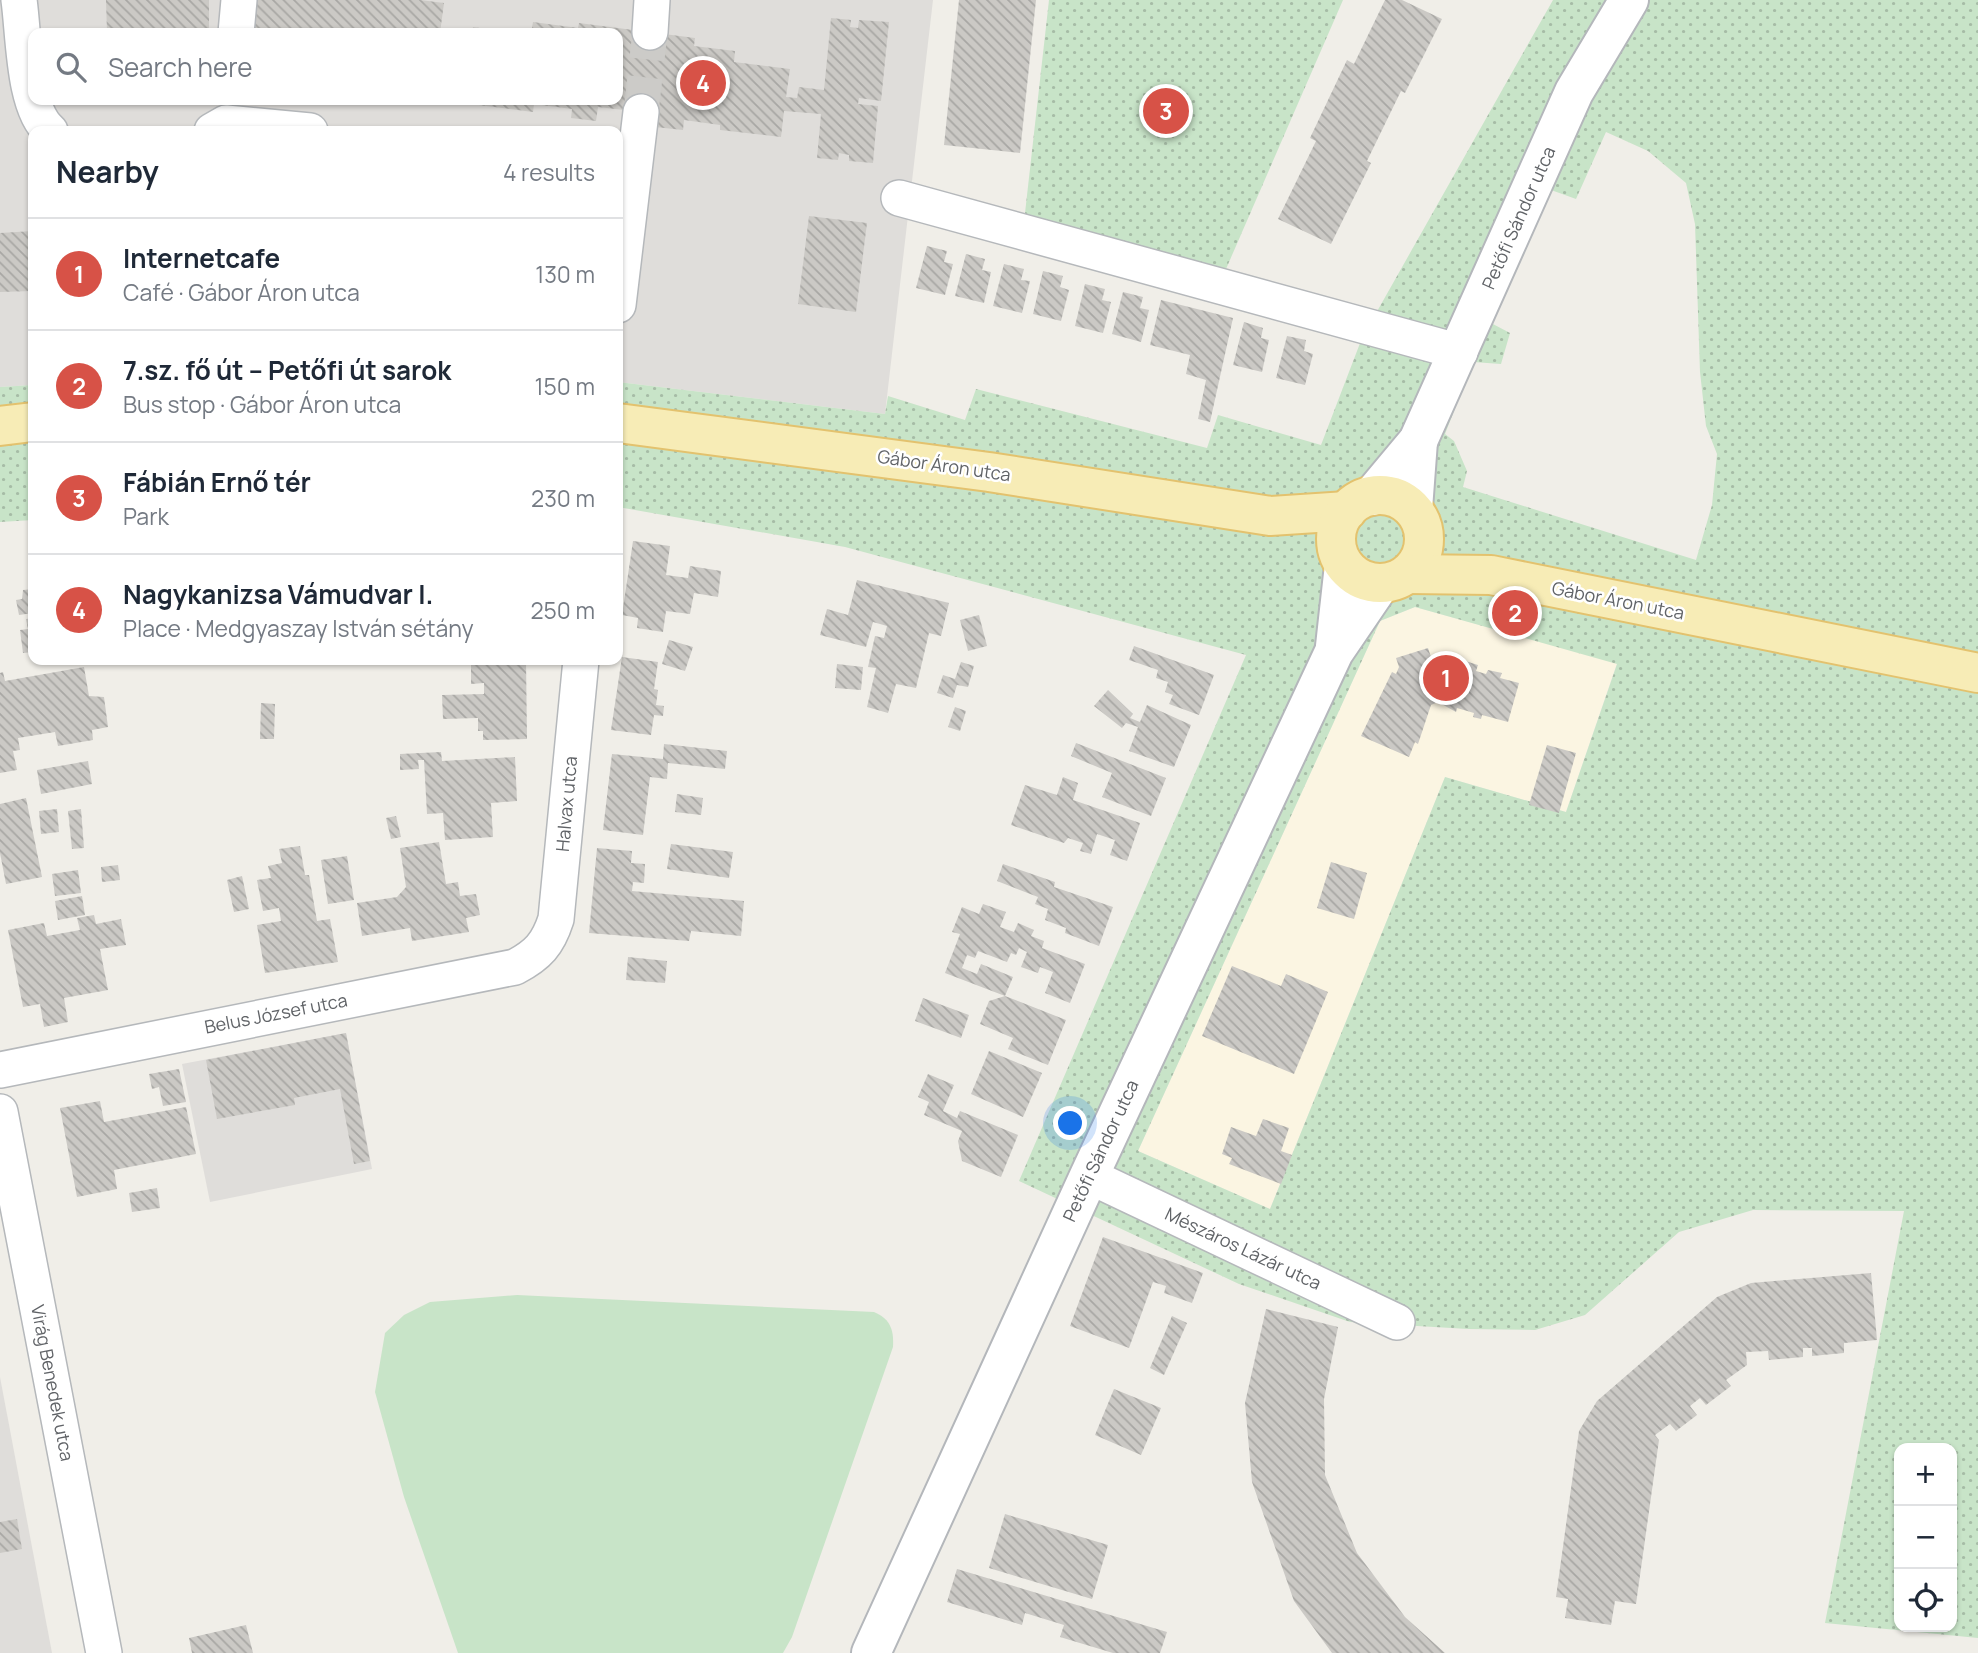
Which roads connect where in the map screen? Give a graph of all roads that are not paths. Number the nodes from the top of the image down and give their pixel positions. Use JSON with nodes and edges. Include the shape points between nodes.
{"nodes":[{"id":1,"x":19,"y":0,"type":"edge"},
{"id":2,"x":239,"y":0,"type":"edge"},
{"id":3,"x":1629,"y":0,"type":"edge"},
{"id":4,"x":236,"y":28,"type":"edge"},
{"id":5,"x":28,"y":67,"type":"edge"},
{"id":6,"x":35,"y":105,"type":"edge"},
{"id":7,"x":641,"y":113,"type":"tunnel mouth"},
{"id":8,"x":222,"y":118,"type":"edge"},
{"id":9,"x":46,"y":126,"type":"edge"},
{"id":10,"x":276,"y":126,"type":"edge"},
{"id":11,"x":626,"y":163,"type":"edge"},
{"id":12,"x":899,"y":198,"type":"dead end"},
{"id":13,"x":623,"y":216,"type":"edge"},
{"id":14,"x":1460,"y":352,"type":"junction"},
{"id":15,"x":28,"y":423,"type":"edge"},
{"id":16,"x":623,"y":424,"type":"edge"},
{"id":17,"x":0,"y":426,"type":"edge"},
{"id":18,"x":1418,"y":441,"type":"junction"},
{"id":19,"x":1359,"y":504,"type":"junction"},
{"id":20,"x":1270,"y":516,"type":"junction"},
{"id":21,"x":1418,"y":522,"type":"junction"},
{"id":22,"x":1341,"y":558,"type":"junction"},
{"id":23,"x":1491,"y":575,"type":"junction"},
{"id":24,"x":1395,"y":579,"type":"junction"},
{"id":25,"x":1334,"y":652,"type":"junction"},
{"id":26,"x":581,"y":665,"type":"edge"},
{"id":27,"x":1978,"y":673,"type":"edge"},
{"id":28,"x":545,"y":946,"type":"joint"},
{"id":29,"x":0,"y":1070,"type":"edge"},
{"id":30,"x":0,"y":1112,"type":"edge"},
{"id":31,"x":1089,"y":1176,"type":"junction"},
{"id":32,"x":1397,"y":1322,"type":"dead end"},
{"id":33,"x":104,"y":1653,"type":"edge"},
{"id":34,"x":871,"y":1653,"type":"edge"}],
"edges":[{"from":1,"to":5,"type":"street"},
{"from":2,"to":4,"type":"street"},
{"from":3,"to":14,"type":"street","name":"Petőfi Sándor utca","via":[[1574,92]]},
{"from":6,"to":9,"type":"street"},
{"from":7,"to":11,"type":"street"},
{"from":8,"to":10,"type":"street"},
{"from":11,"to":13,"type":"street"},
{"from":12,"to":14,"type":"street"},
{"from":14,"to":18,"type":"street","name":"Petőfi Sándor utca"},
{"from":15,"to":17,"type":"main road"},
{"from":16,"to":20,"type":"main road","name":"Gábor Áron utca","via":[[989,472]]},
{"from":18,"to":19,"type":"street","name":"Petőfi Sándor utca"},
{"from":18,"to":21,"type":"street","name":"Petőfi Sándor utca"},
{"from":19,"to":20,"type":"main road","name":"Gábor Áron utca"},
{"from":19,"to":21,"type":"main road","name":"Gábor Áron utca","via":[[1401,500]]},
{"from":19,"to":22,"type":"main road","via":[[1339,523]]},
{"from":20,"to":22,"type":"main road","name":"Gábor Áron utca"},
{"from":21,"to":23,"type":"main road","name":"Gábor Áron utca"},
{"from":21,"to":24,"type":"main road","via":[[1418,563]]},
{"from":22,"to":24,"type":"main road","name":"Gábor Áron utca","via":[[1354,575]]},
{"from":22,"to":25,"type":"street","name":"Petőfi Sándor utca"},
{"from":23,"to":24,"type":"main road","name":"Gábor Áron utca"},
{"from":23,"to":27,"type":"main road","name":"Gábor Áron utca"},
{"from":24,"to":25,"type":"street","name":"Petőfi Sándor utca"},
{"from":25,"to":31,"type":"street","name":"Petőfi Sándor utca"},
{"from":26,"to":28,"type":"street","name":"Halvax utca","via":[[556,919]]},
{"from":28,"to":29,"type":"street","name":"Belus József utca","via":[[514,967]]},
{"from":30,"to":33,"type":"street","name":"Virág Benedek utca"},
{"from":31,"to":32,"type":"street","name":"Mészáros Lázár utca"},
{"from":31,"to":34,"type":"street","name":"Petőfi Sándor utca"}]}
